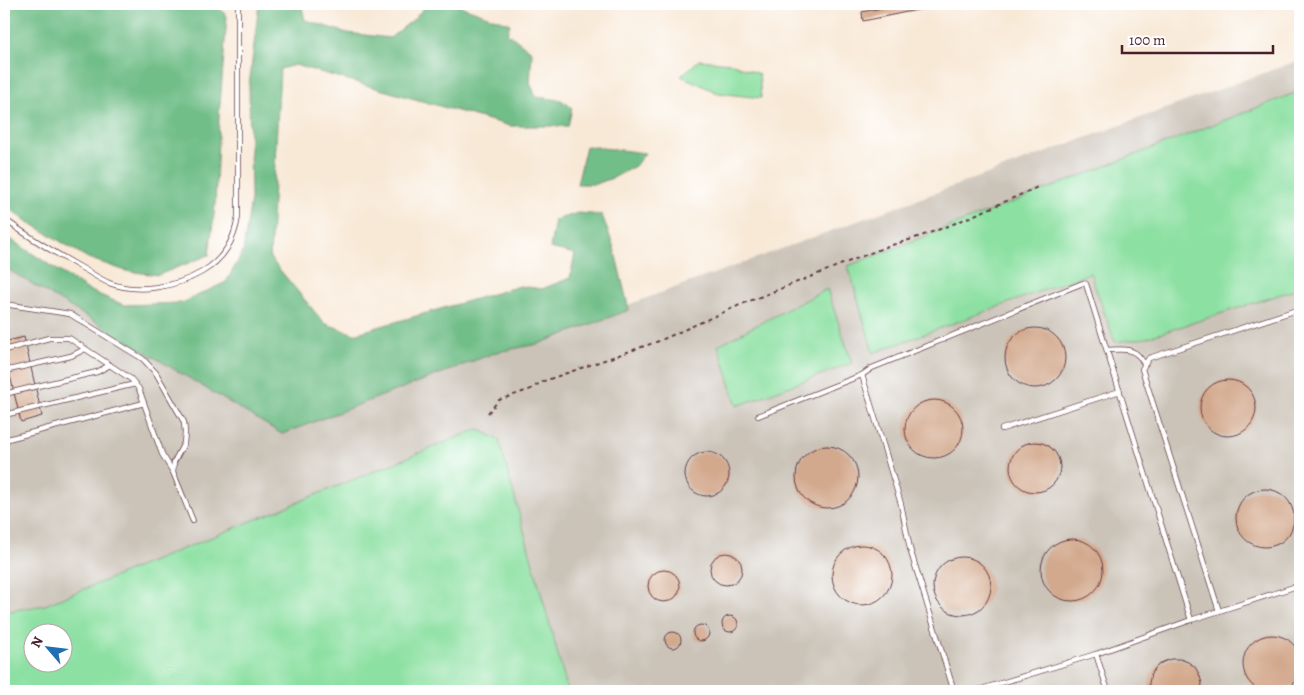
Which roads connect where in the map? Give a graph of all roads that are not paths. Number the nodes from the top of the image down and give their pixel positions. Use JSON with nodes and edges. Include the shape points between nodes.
{"nodes":[{"id":1,"x":238,"y":4,"type":"edge"},
{"id":2,"x":4,"y":220,"type":"edge"},
{"id":3,"x":4,"y":304,"type":"edge"},
{"id":4,"x":1300,"y":309,"type":"edge"},
{"id":5,"x":85,"y":349,"type":"junction"},
{"id":6,"x":4,"y":350,"type":"edge"},
{"id":7,"x":1108,"y":350,"type":"junction"},
{"id":8,"x":1144,"y":364,"type":"junction"},
{"id":9,"x":110,"y":365,"type":"junction"},
{"id":10,"x":4,"y":372,"type":"edge"},
{"id":11,"x":862,"y":375,"type":"junction"},
{"id":12,"x":135,"y":384,"type":"junction"},
{"id":13,"x":1120,"y":391,"type":"junction"},
{"id":14,"x":4,"y":394,"type":"edge"},
{"id":15,"x":144,"y":403,"type":"junction"},
{"id":16,"x":4,"y":415,"type":"edge"},
{"id":17,"x":758,"y":416,"type":"dead end"},
{"id":18,"x":1002,"y":429,"type":"dead end"},
{"id":19,"x":4,"y":440,"type":"edge"},
{"id":20,"x":174,"y":472,"type":"junction"},
{"id":21,"x":192,"y":521,"type":"dead end"},
{"id":22,"x":1300,"y":585,"type":"edge"},
{"id":23,"x":1219,"y":611,"type":"junction"},
{"id":24,"x":1191,"y":620,"type":"junction"},
{"id":25,"x":1096,"y":654,"type":"junction"},
{"id":26,"x":956,"y":691,"type":"edge"},
{"id":27,"x":975,"y":691,"type":"edge"},
{"id":28,"x":1108,"y":691,"type":"edge"}],
"edges":[{"from":1,"to":2,"type":"lane","via":[[238,216],[232,241],[214,265],[193,278],[171,285],[126,287],[85,269]]},
{"from":3,"to":20,"type":"lane","via":[[70,314],[143,360],[156,373],[184,422],[184,443],[174,462]]},
{"from":4,"to":8,"type":"lane","via":[[1149,358]]},
{"from":5,"to":6,"type":"lane","via":[[69,338],[58,337]]},
{"from":5,"to":9,"type":"lane"},
{"from":5,"to":10,"type":"lane","via":[[71,356]]},
{"from":7,"to":8,"type":"lane","via":[[1136,352]]},
{"from":7,"to":11,"type":"lane","via":[[1089,290],[1083,283],[872,368]]},
{"from":7,"to":13,"type":"lane"},
{"from":8,"to":23,"type":"lane","via":[[1142,369]]},
{"from":9,"to":12,"type":"lane"},
{"from":9,"to":14,"type":"lane","via":[[97,372]]},
{"from":11,"to":17,"type":"lane"},
{"from":11,"to":26,"type":"lane","via":[[901,504],[913,558]]},
{"from":12,"to":15,"type":"lane"},
{"from":12,"to":16,"type":"lane"},
{"from":13,"to":18,"type":"lane"},
{"from":13,"to":24,"type":"lane"},
{"from":15,"to":19,"type":"lane"},
{"from":15,"to":20,"type":"lane","via":[[162,454]]},
{"from":20,"to":21,"type":"lane"},
{"from":22,"to":23,"type":"lane"},
{"from":23,"to":24,"type":"lane"},
{"from":24,"to":25,"type":"lane"},
{"from":25,"to":27,"type":"lane"},
{"from":25,"to":28,"type":"lane"}]}
